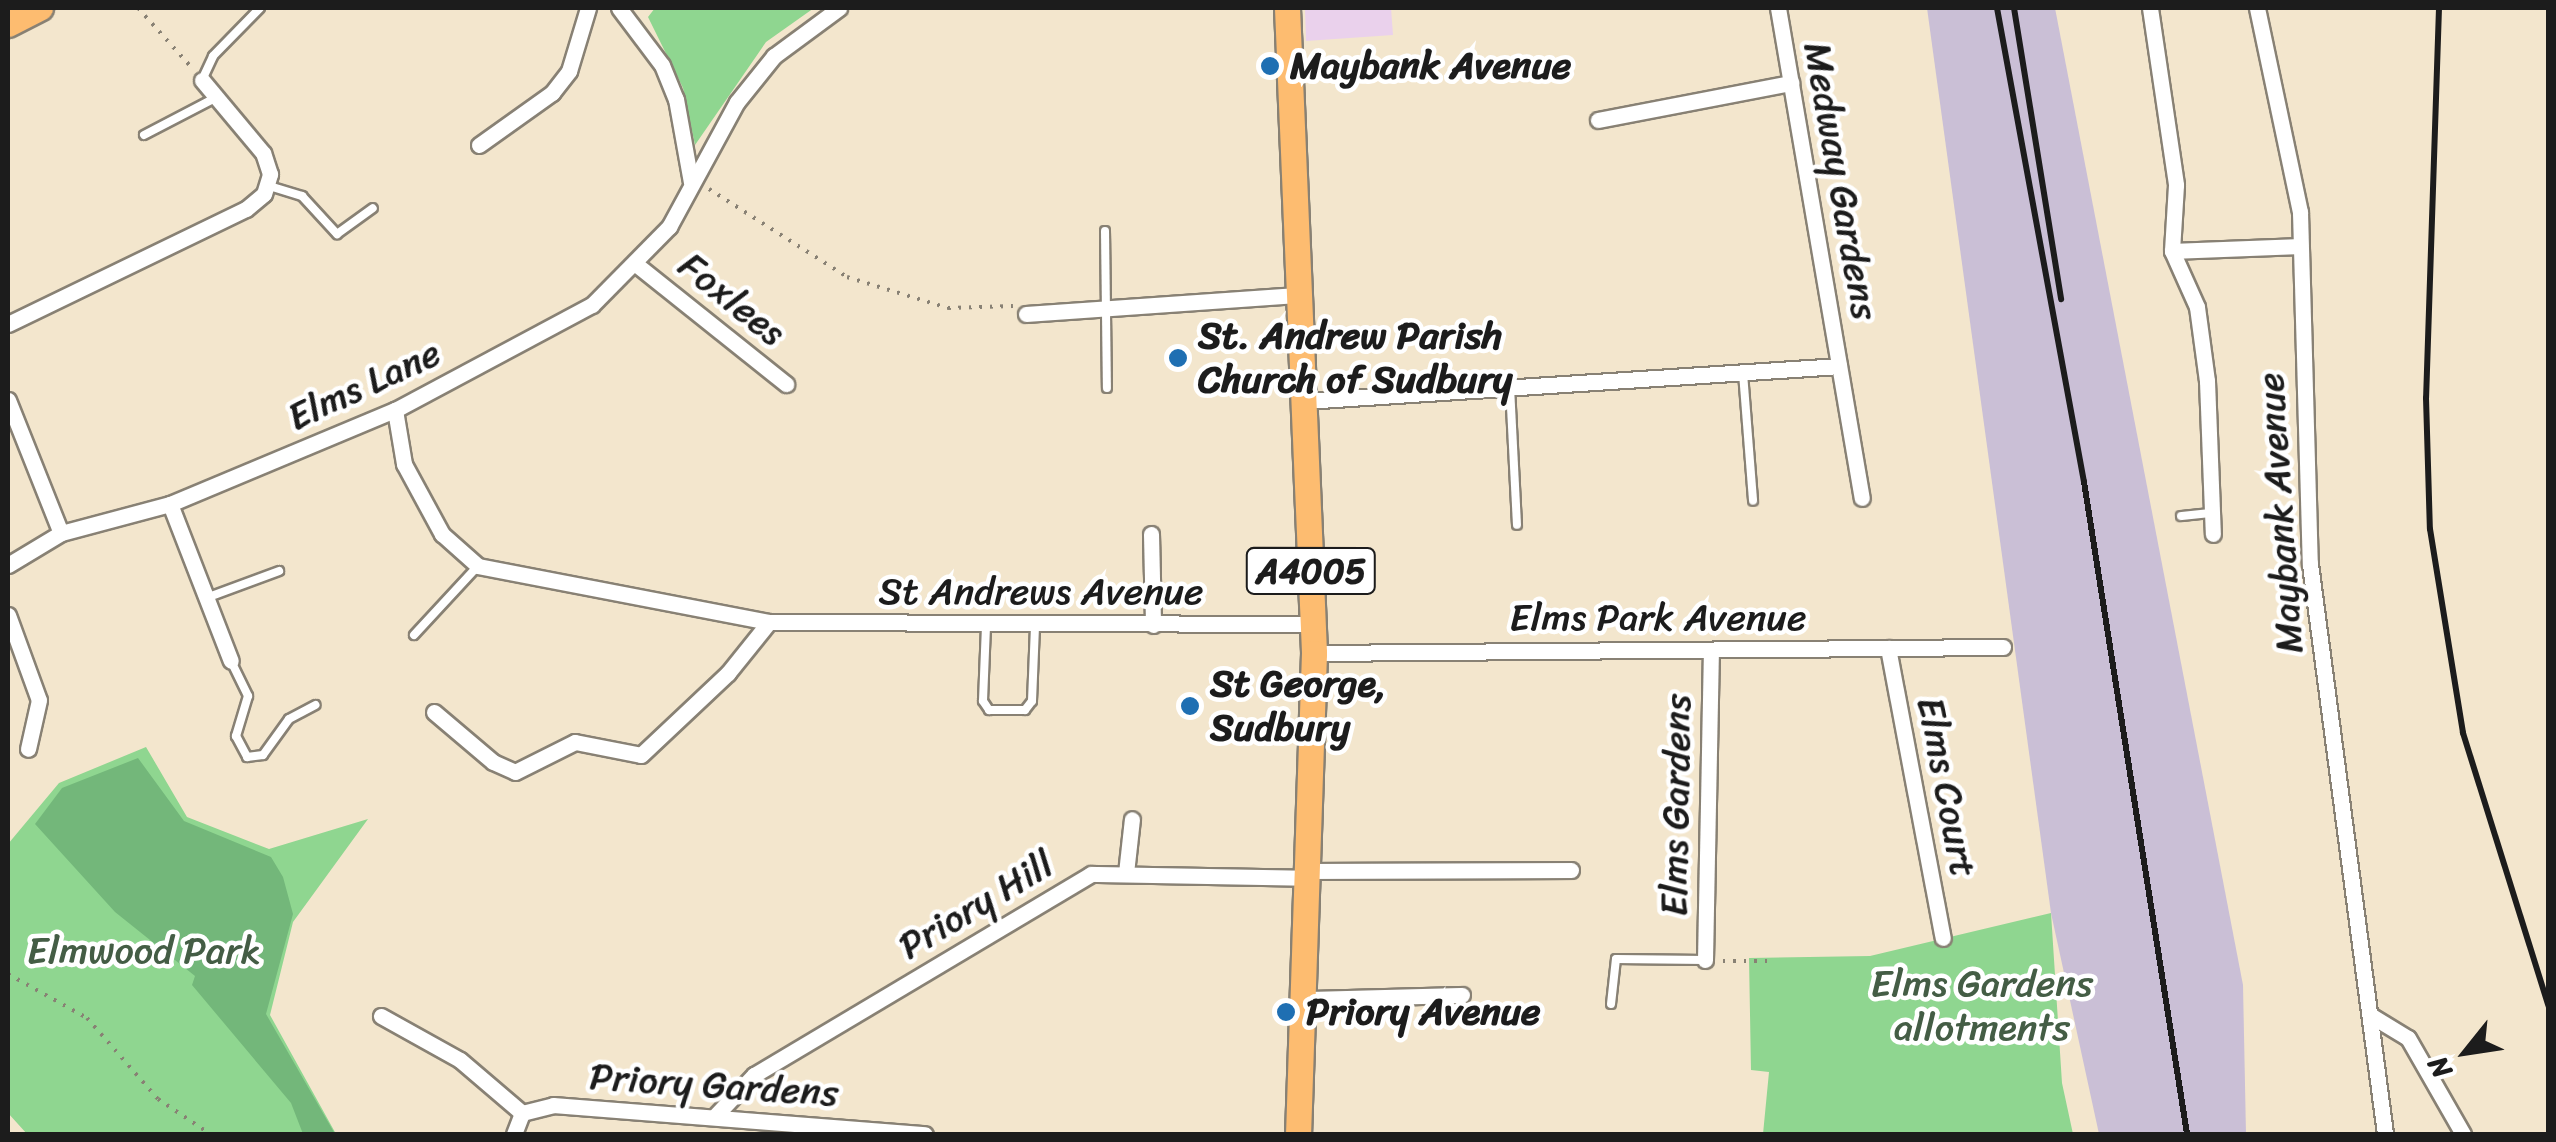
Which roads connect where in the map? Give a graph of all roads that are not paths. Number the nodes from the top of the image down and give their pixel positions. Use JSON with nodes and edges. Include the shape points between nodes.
{"nodes":[{"id":1,"x":40,"y":8,"type":"edge"},
{"id":2,"x":260,"y":8,"type":"edge"},
{"id":3,"x":588,"y":8,"type":"edge"},
{"id":4,"x":618,"y":8,"type":"edge"},
{"id":5,"x":839,"y":8,"type":"edge"},
{"id":6,"x":1287,"y":8,"type":"edge"},
{"id":7,"x":1778,"y":8,"type":"edge"},
{"id":8,"x":2150,"y":8,"type":"edge"},
{"id":9,"x":2257,"y":8,"type":"edge"},
{"id":10,"x":8,"y":24,"type":"edge"},
{"id":11,"x":202,"y":80,"type":"joint"},
{"id":12,"x":1791,"y":84,"type":"junction"},
{"id":13,"x":216,"y":97,"type":"junction"},
{"id":14,"x":1598,"y":120,"type":"dead end"},
{"id":15,"x":144,"y":136,"type":"dead end"},
{"id":16,"x":479,"y":145,"type":"dead end"},
{"id":17,"x":691,"y":182,"type":"junction"},
{"id":18,"x":266,"y":185,"type":"junction"},
{"id":19,"x":372,"y":208,"type":"dead end"},
{"id":20,"x":1104,"y":231,"type":"dead end"},
{"id":21,"x":2300,"y":246,"type":"junction"},
{"id":22,"x":2172,"y":251,"type":"junction"},
{"id":23,"x":637,"y":265,"type":"junction"},
{"id":24,"x":1300,"y":295,"type":"junction"},
{"id":25,"x":1108,"y":308,"type":"junction"},
{"id":26,"x":1026,"y":314,"type":"road end"},
{"id":27,"x":8,"y":324,"type":"edge"},
{"id":28,"x":1840,"y":366,"type":"junction"},
{"id":29,"x":1743,"y":373,"type":"junction"},
{"id":30,"x":786,"y":384,"type":"dead end"},
{"id":31,"x":1510,"y":387,"type":"junction"},
{"id":32,"x":1107,"y":388,"type":"dead end"},
{"id":33,"x":8,"y":400,"type":"edge"},
{"id":34,"x":1304,"y":401,"type":"junction"},
{"id":35,"x":396,"y":410,"type":"junction"},
{"id":36,"x":1862,"y":498,"type":"dead end"},
{"id":37,"x":1753,"y":502,"type":"dead end"},
{"id":38,"x":170,"y":504,"type":"junction"},
{"id":39,"x":2211,"y":513,"type":"junction"},
{"id":40,"x":2181,"y":516,"type":"dead end"},
{"id":41,"x":1517,"y":525,"type":"dead end"},
{"id":42,"x":61,"y":533,"type":"junction"},
{"id":43,"x":1151,"y":534,"type":"dead end"},
{"id":44,"x":2214,"y":534,"type":"dead end"},
{"id":45,"x":8,"y":565,"type":"edge"},
{"id":46,"x":478,"y":566,"type":"junction"},
{"id":47,"x":279,"y":571,"type":"dead end"},
{"id":48,"x":206,"y":598,"type":"junction"},
{"id":49,"x":8,"y":615,"type":"edge"},
{"id":50,"x":769,"y":622,"type":"junction"},
{"id":51,"x":1314,"y":624,"type":"junction"},
{"id":52,"x":1153,"y":625,"type":"junction"},
{"id":53,"x":986,"y":626,"type":"junction"},
{"id":54,"x":1036,"y":626,"type":"junction"},
{"id":55,"x":414,"y":635,"type":"dead end"},
{"id":56,"x":2003,"y":647,"type":"dead end"},
{"id":57,"x":1888,"y":648,"type":"junction"},
{"id":58,"x":1712,"y":651,"type":"junction"},
{"id":59,"x":1314,"y":653,"type":"junction"},
{"id":60,"x":231,"y":661,"type":"joint"},
{"id":61,"x":315,"y":704,"type":"dead end"},
{"id":62,"x":434,"y":712,"type":"dead end"},
{"id":63,"x":28,"y":749,"type":"dead end"},
{"id":64,"x":1132,"y":819,"type":"dead end"},
{"id":65,"x":1572,"y":870,"type":"dead end"},
{"id":66,"x":1126,"y":874,"type":"junction"},
{"id":67,"x":1310,"y":875,"type":"junction"},
{"id":68,"x":1942,"y":938,"type":"dead end"},
{"id":69,"x":1705,"y":960,"type":"joint"},
{"id":70,"x":1462,"y":995,"type":"dead end"},
{"id":71,"x":1307,"y":999,"type":"junction"},
{"id":72,"x":1611,"y":1004,"type":"dead end"},
{"id":73,"x":2370,"y":1015,"type":"junction"},
{"id":74,"x":381,"y":1016,"type":"dead end"},
{"id":75,"x":522,"y":1113,"type":"junction"},
{"id":76,"x":714,"y":1116,"type":"junction"},
{"id":77,"x":514,"y":1134,"type":"edge"},
{"id":78,"x":925,"y":1134,"type":"edge"},
{"id":79,"x":1298,"y":1134,"type":"edge"},
{"id":80,"x":2385,"y":1134,"type":"edge"},
{"id":81,"x":2463,"y":1134,"type":"edge"}],
"edges":[{"from":1,"to":10,"type":"main road"},
{"from":2,"to":11,"type":"lane","via":[[214,56]]},
{"from":3,"to":16,"type":"street","via":[[569,71],[552,93]]},
{"from":4,"to":17,"type":"street","via":[[662,65],[676,99]]},
{"from":5,"to":17,"type":"street","name":"Elms Lane","via":[[774,56],[736,102]]},
{"from":6,"to":24,"type":"main road","number":"A4005"},
{"from":7,"to":12,"type":"street","name":"Medway Gardens"},
{"from":8,"to":22,"type":"street","via":[[2176,185]]},
{"from":9,"to":21,"type":"street","name":"Maybank Avenue","via":[[2292,164]]},
{"from":11,"to":13,"type":"street"},
{"from":12,"to":14,"type":"street"},
{"from":12,"to":28,"type":"street","name":"Medway Gardens"},
{"from":13,"to":15,"type":"lane"},
{"from":13,"to":18,"type":"street","via":[[263,154]]},
{"from":17,"to":23,"type":"street","name":"Elms Lane","via":[[669,227]]},
{"from":18,"to":19,"type":"lane","via":[[302,196],[337,234]]},
{"from":18,"to":27,"type":"street","via":[[246,209]]},
{"from":20,"to":25,"type":"lane"},
{"from":21,"to":22,"type":"street"},
{"from":21,"to":73,"type":"street","name":"Maybank Avenue","via":[[2310,564]]},
{"from":22,"to":39,"type":"street","via":[[2197,307]]},
{"from":23,"to":30,"type":"street","name":"Foxlees"},
{"from":23,"to":35,"type":"street","name":"Elms Lane","via":[[575,315]]},
{"from":24,"to":25,"type":"street"},
{"from":24,"to":34,"type":"main road","number":"A4005"},
{"from":25,"to":26,"type":"street"},
{"from":25,"to":32,"type":"lane"},
{"from":28,"to":29,"type":"street","name":"Medway Gardens"},
{"from":28,"to":36,"type":"street","name":"Medway Gardens"},
{"from":29,"to":31,"type":"street","name":"Medway Gardens"},
{"from":29,"to":37,"type":"lane"},
{"from":31,"to":34,"type":"street","name":"Medway Gardens"},
{"from":31,"to":41,"type":"lane"},
{"from":33,"to":42,"type":"street"},
{"from":34,"to":51,"type":"main road","number":"A4005"},
{"from":35,"to":38,"type":"street","name":"Elms Lane"},
{"from":35,"to":46,"type":"street","via":[[404,464],[442,534]]},
{"from":38,"to":42,"type":"street","name":"Elms Lane"},
{"from":38,"to":48,"type":"street"},
{"from":39,"to":40,"type":"lane"},
{"from":39,"to":44,"type":"street"},
{"from":42,"to":45,"type":"street","name":"Elms Lane"},
{"from":43,"to":52,"type":"street"},
{"from":46,"to":50,"type":"street","name":"St Andrews Avenue"},
{"from":46,"to":55,"type":"lane"},
{"from":47,"to":48,"type":"lane"},
{"from":48,"to":60,"type":"street"},
{"from":49,"to":63,"type":"street","via":[[39,700]]},
{"from":50,"to":53,"type":"street","name":"St Andrews Avenue"},
{"from":50,"to":62,"type":"street","via":[[659,742],[630,755],[600,742],[576,742],[516,772],[492,762]]},
{"from":51,"to":52,"type":"street","name":"St Andrews Avenue"},
{"from":51,"to":59,"type":"main road","number":"A4005"},
{"from":52,"to":54,"type":"street","name":"St Andrews Avenue"},
{"from":53,"to":54,"type":"street","name":"St Andrews Avenue"},
{"from":53,"to":54,"type":"lane","via":[[983,701],[989,710],[1030,706]]},
{"from":56,"to":57,"type":"street","name":"Elms Park Avenue"},
{"from":57,"to":58,"type":"street","name":"Elms Park Avenue"},
{"from":57,"to":68,"type":"street","name":"Elms Court"},
{"from":58,"to":59,"type":"street","name":"Elms Park Avenue"},
{"from":58,"to":69,"type":"street","name":"Elms Gardens"},
{"from":59,"to":67,"type":"main road","number":"A4005"},
{"from":60,"to":61,"type":"lane","via":[[248,696],[236,736],[247,757],[262,755],[289,719]]},
{"from":64,"to":66,"type":"street"},
{"from":65,"to":67,"type":"street","name":"Priory Hill"},
{"from":66,"to":67,"type":"street","name":"Priory Hill"},
{"from":66,"to":76,"type":"street","name":"Priory Hill","via":[[1092,874],[1074,884],[754,1076]]},
{"from":67,"to":71,"type":"main road","number":"A4005"},
{"from":69,"to":72,"type":"lane","via":[[1616,959]]},
{"from":70,"to":71,"type":"street"},
{"from":71,"to":79,"type":"main road","number":"A4005"},
{"from":73,"to":80,"type":"street","name":"Maybank Avenue"},
{"from":73,"to":81,"type":"street","via":[[2408,1038]]},
{"from":74,"to":75,"type":"street","via":[[460,1060]]},
{"from":75,"to":76,"type":"street","name":"Priory Gardens","via":[[553,1106]]},
{"from":75,"to":77,"type":"street"},
{"from":76,"to":78,"type":"street","name":"Priory Gardens"}]}
